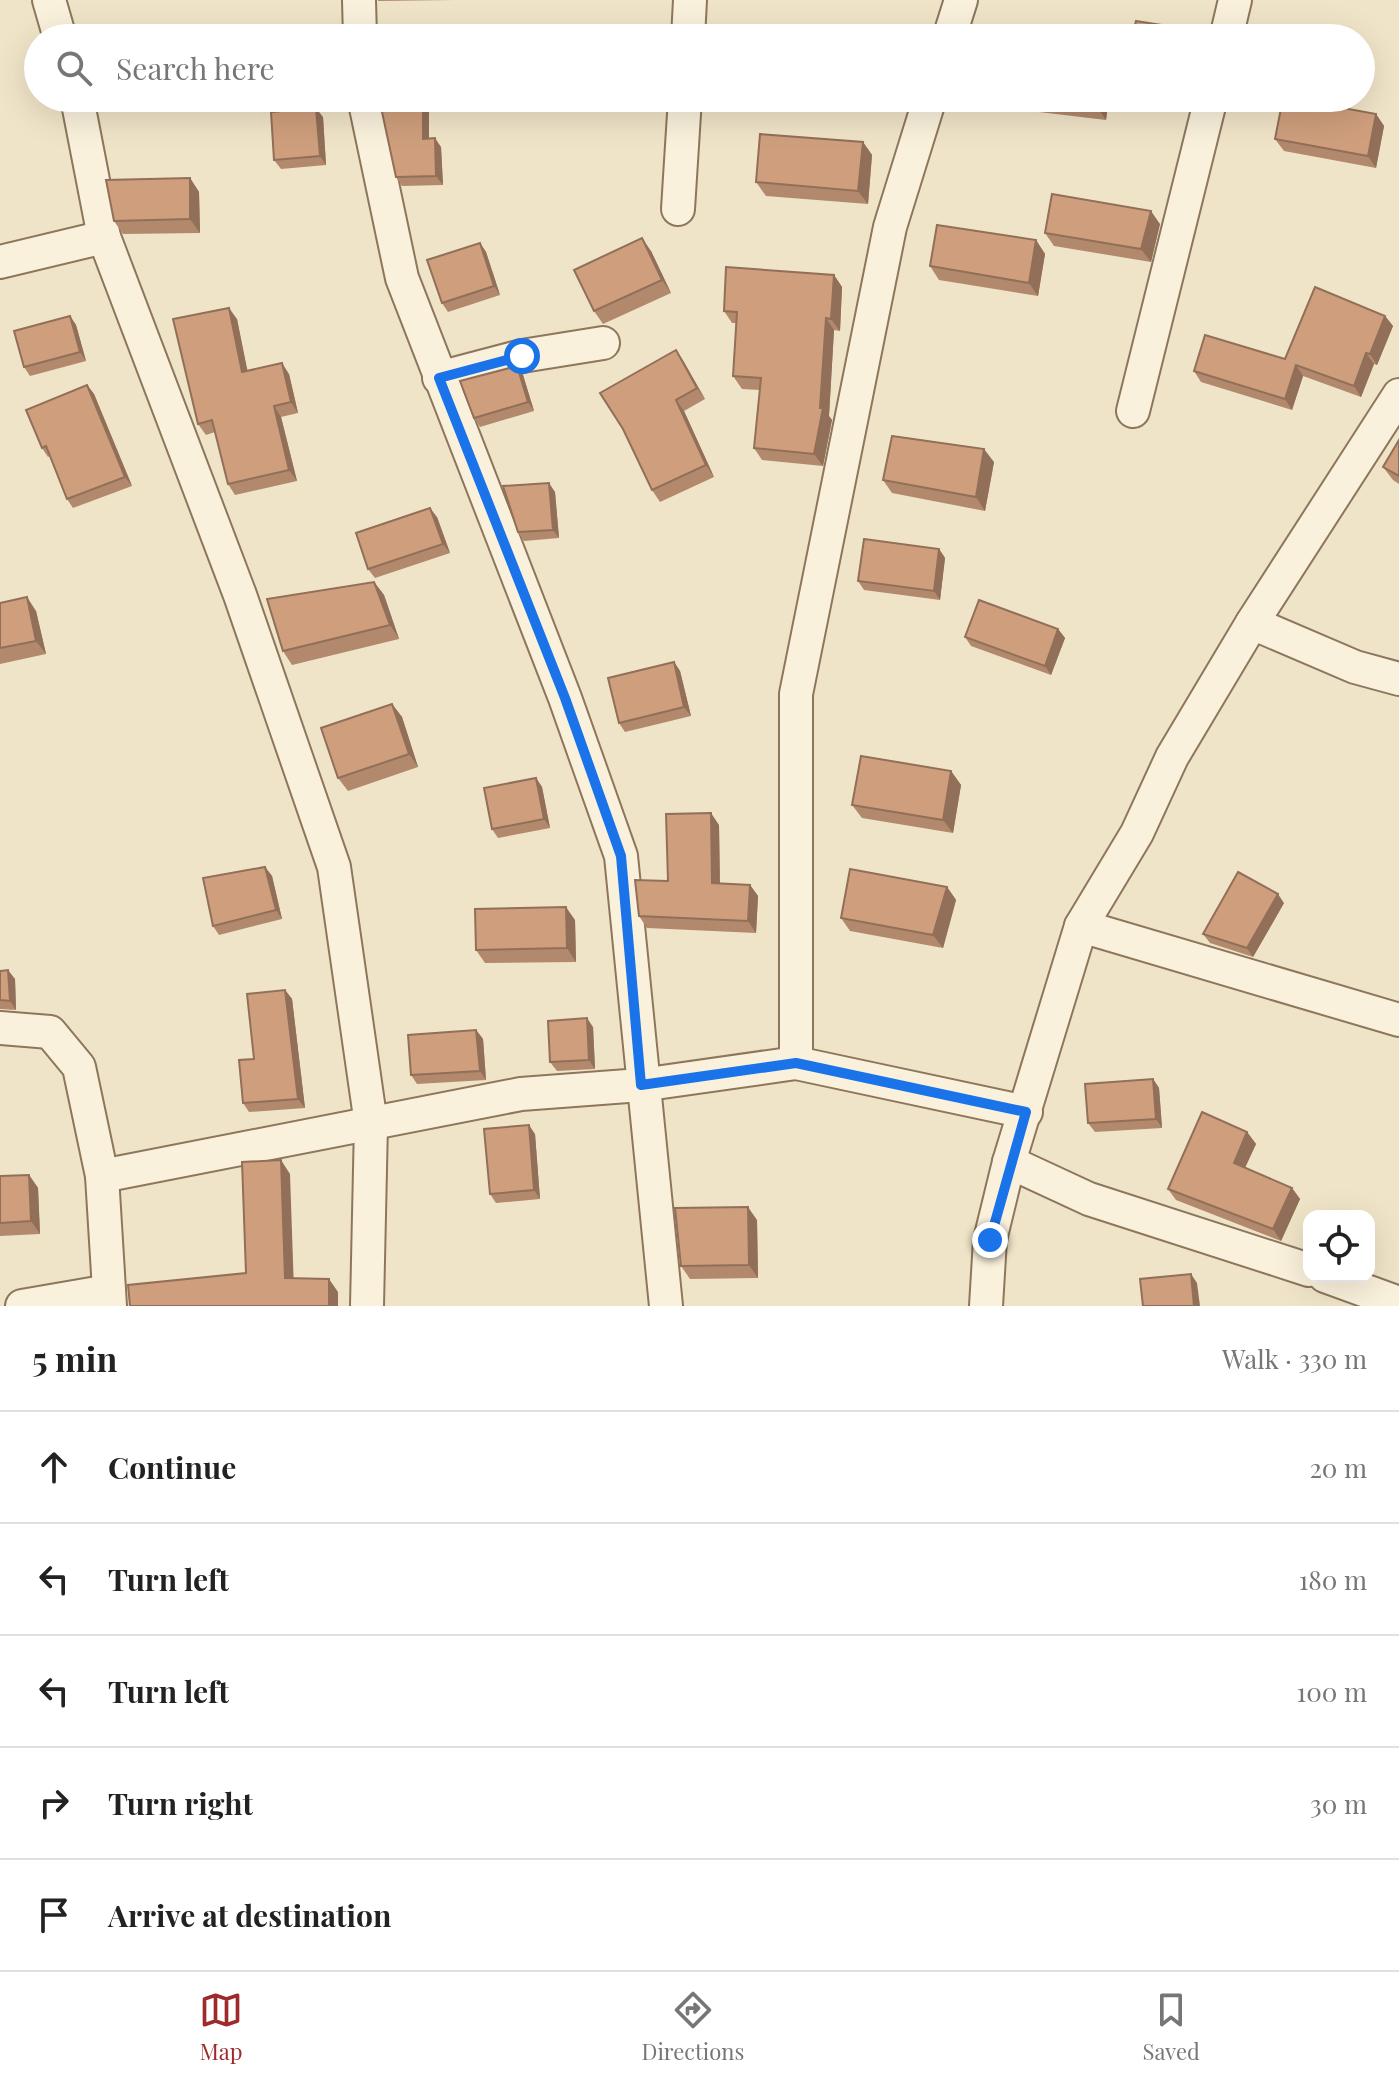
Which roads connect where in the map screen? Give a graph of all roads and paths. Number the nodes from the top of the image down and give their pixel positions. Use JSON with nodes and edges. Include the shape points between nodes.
{"nodes":[{"id":1,"x":49,"y":0,"type":"edge"},
{"id":2,"x":359,"y":0,"type":"edge"},
{"id":3,"x":690,"y":0,"type":"edge"},
{"id":4,"x":961,"y":0,"type":"edge"},
{"id":5,"x":1235,"y":0,"type":"edge"},
{"id":6,"x":56,"y":24,"type":"edge"},
{"id":7,"x":360,"y":24,"type":"edge"},
{"id":8,"x":689,"y":24,"type":"edge"},
{"id":9,"x":953,"y":24,"type":"edge"},
{"id":10,"x":1229,"y":24,"type":"edge"},
{"id":11,"x":80,"y":112,"type":"edge"},
{"id":12,"x":367,"y":112,"type":"edge"},
{"id":13,"x":684,"y":112,"type":"edge"},
{"id":14,"x":926,"y":112,"type":"edge"},
{"id":15,"x":1208,"y":112,"type":"edge"},
{"id":16,"x":678,"y":209,"type":"dead end"},
{"id":17,"x":104,"y":237,"type":"junction"},
{"id":18,"x":0,"y":262,"type":"edge"},
{"id":19,"x":603,"y":343,"type":"dead end"},
{"id":20,"x":439,"y":378,"type":"junction"},
{"id":21,"x":1399,"y":395,"type":"edge"},
{"id":22,"x":1133,"y":411,"type":"dead end"},
{"id":23,"x":1252,"y":623,"type":"junction"},
{"id":24,"x":1399,"y":679,"type":"edge"},
{"id":25,"x":1081,"y":926,"type":"junction"},
{"id":26,"x":1399,"y":1020,"type":"edge"},
{"id":27,"x":0,"y":1028,"type":"edge"},
{"id":28,"x":796,"y":1063,"type":"junction"},
{"id":29,"x":641,"y":1085,"type":"junction"},
{"id":30,"x":1026,"y":1112,"type":"junction"},
{"id":31,"x":371,"y":1124,"type":"junction"},
{"id":32,"x":1009,"y":1162,"type":"junction"},
{"id":33,"x":102,"y":1176,"type":"junction"},
{"id":34,"x":1303,"y":1268,"type":"edge"},
{"id":35,"x":1341,"y":1282,"type":"edge"},
{"id":36,"x":110,"y":1299,"type":"edge"},
{"id":37,"x":1399,"y":1303,"type":"edge"},
{"id":38,"x":22,"y":1306,"type":"edge"},
{"id":39,"x":367,"y":1306,"type":"edge"},
{"id":40,"x":666,"y":1306,"type":"edge"},
{"id":41,"x":986,"y":1306,"type":"edge"}],
"edges":[{"from":1,"to":6,"type":"street"},
{"from":2,"to":7,"type":"street"},
{"from":3,"to":8,"type":"street"},
{"from":4,"to":9,"type":"street"},
{"from":5,"to":10,"type":"street"},
{"from":11,"to":17,"type":"street"},
{"from":12,"to":20,"type":"street","via":[[402,278]]},
{"from":13,"to":16,"type":"street"},
{"from":14,"to":28,"type":"street","via":[[890,227],[796,694]]},
{"from":15,"to":22,"type":"street"},
{"from":17,"to":18,"type":"street"},
{"from":17,"to":31,"type":"street","via":[[240,595],[334,867]]},
{"from":19,"to":20,"type":"street","via":[[522,356]]},
{"from":20,"to":29,"type":"street","via":[[621,856]]},
{"from":21,"to":23,"type":"street"},
{"from":23,"to":24,"type":"street","via":[[1355,667]]},
{"from":23,"to":25,"type":"street"},
{"from":25,"to":26,"type":"street"},
{"from":25,"to":30,"type":"street"},
{"from":27,"to":33,"type":"street","via":[[50,1032],[79,1067]]},
{"from":28,"to":29,"type":"street"},
{"from":28,"to":30,"type":"street"},
{"from":29,"to":31,"type":"street","via":[[521,1094]]},
{"from":29,"to":40,"type":"street"},
{"from":30,"to":32,"type":"street"},
{"from":31,"to":33,"type":"street"},
{"from":31,"to":39,"type":"street"},
{"from":32,"to":34,"type":"street","via":[[1089,1199]]},
{"from":32,"to":41,"type":"street","via":[[990,1240]]},
{"from":33,"to":36,"type":"street"},
{"from":35,"to":37,"type":"street"},
{"from":36,"to":38,"type":"street"}]}
